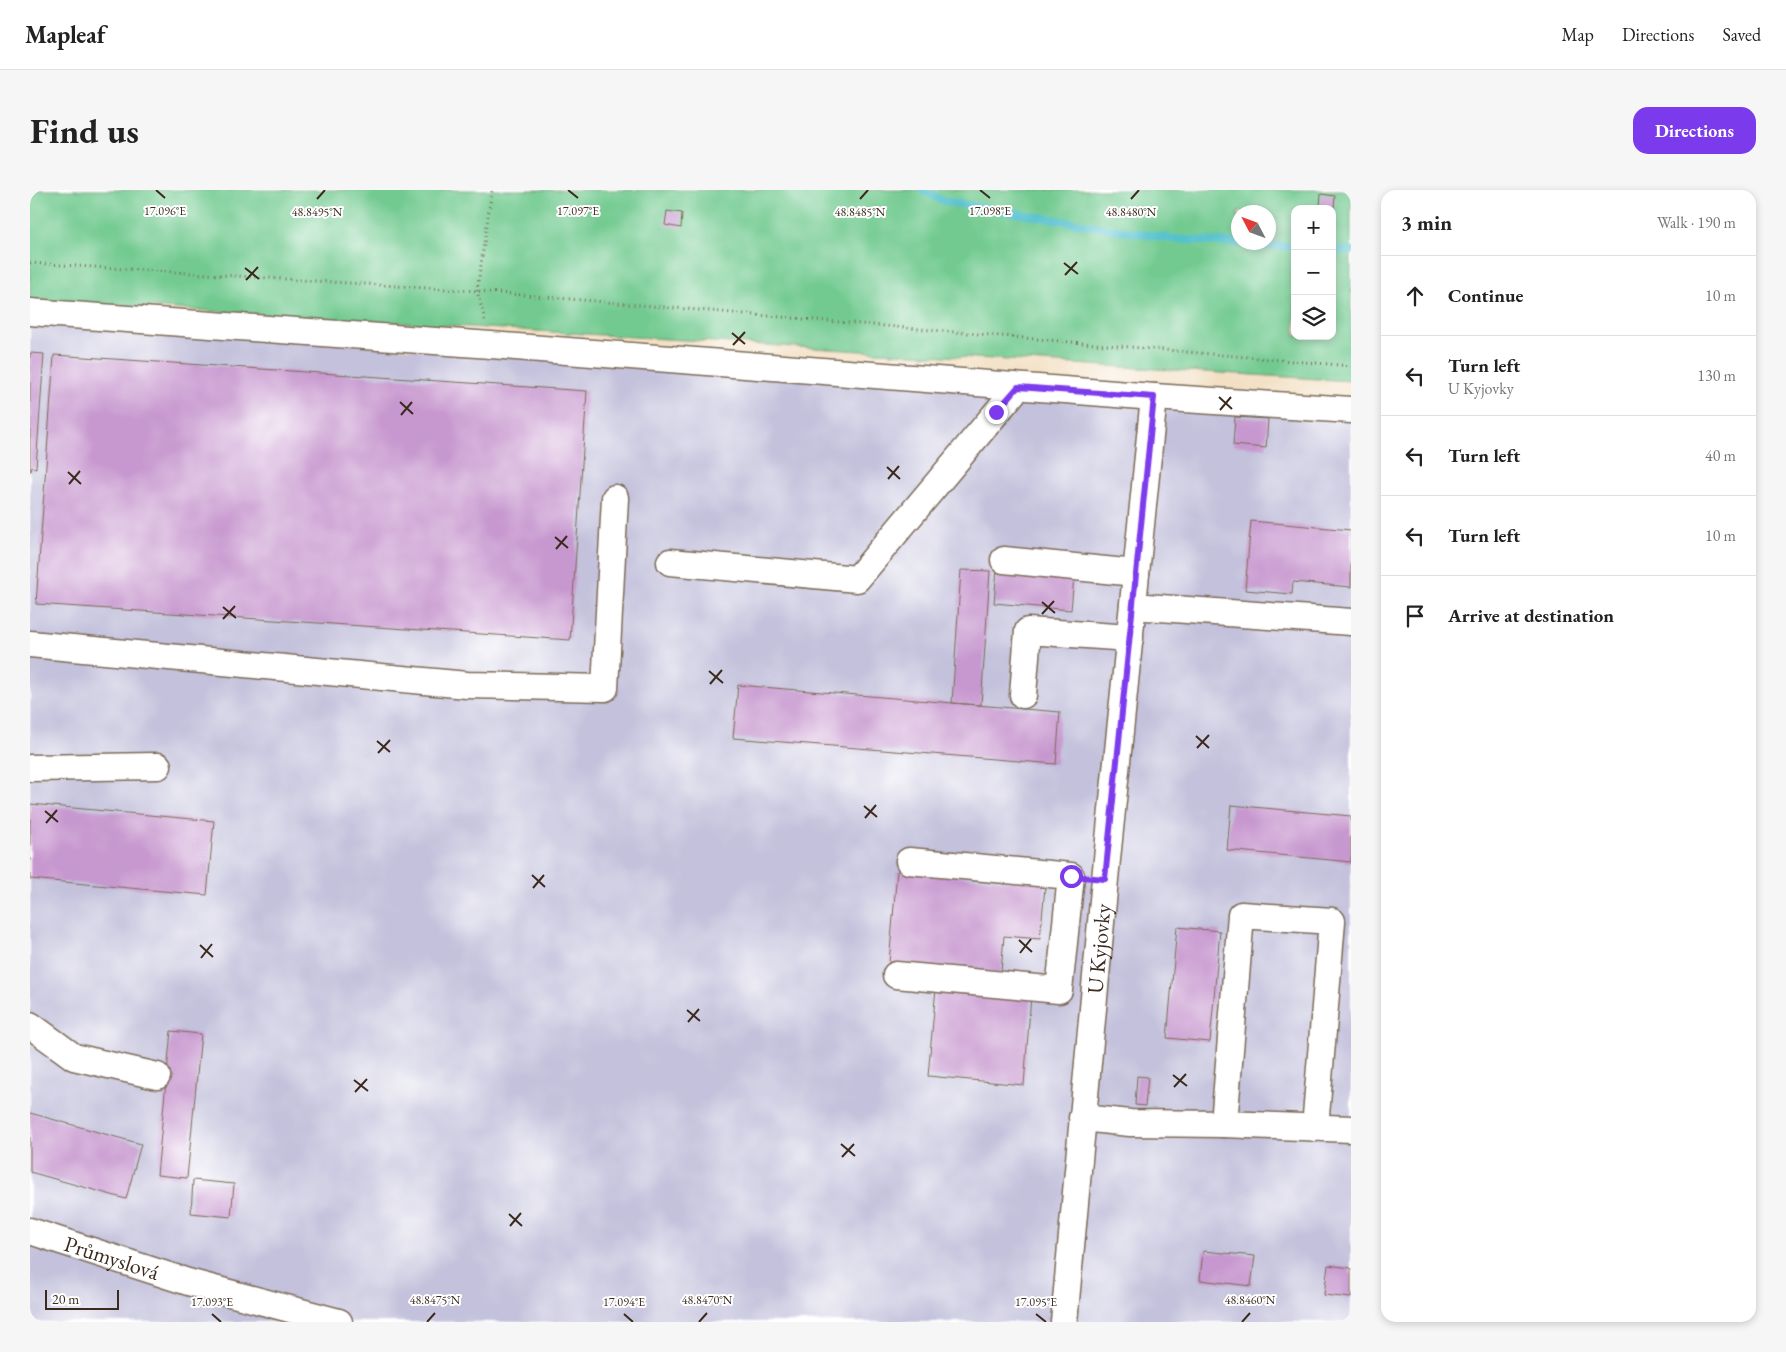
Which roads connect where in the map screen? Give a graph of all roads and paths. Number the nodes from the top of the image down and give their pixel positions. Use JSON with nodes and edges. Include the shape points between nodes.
{"nodes":[{"id":1,"x":492,"y":190,"type":"edge"},
{"id":2,"x":30,"y":263,"type":"edge"},
{"id":3,"x":477,"y":291,"type":"junction"},
{"id":4,"x":30,"y":312,"type":"edge"},
{"id":5,"x":1351,"y":366,"type":"edge"},
{"id":6,"x":1018,"y":387,"type":"junction"},
{"id":7,"x":1154,"y":397,"type":"junction"},
{"id":8,"x":1351,"y":410,"type":"edge"},
{"id":9,"x":615,"y":498,"type":"dead end"},
{"id":10,"x":1004,"y":560,"type":"dead end"},
{"id":11,"x":670,"y":562,"type":"dead end"},
{"id":12,"x":1136,"y":573,"type":"junction"},
{"id":13,"x":1133,"y":606,"type":"junction"},
{"id":14,"x":1351,"y":622,"type":"edge"},
{"id":15,"x":1130,"y":638,"type":"junction"},
{"id":16,"x":30,"y":644,"type":"edge"},
{"id":17,"x":1023,"y":695,"type":"dead end"},
{"id":18,"x":158,"y":766,"type":"dead end"},
{"id":19,"x":30,"y":768,"type":"edge"},
{"id":20,"x":909,"y":861,"type":"dead end"},
{"id":21,"x":1071,"y":876,"type":"junction"},
{"id":22,"x":1105,"y":879,"type":"junction"},
{"id":23,"x":1342,"y":923,"type":"edge"},
{"id":24,"x":896,"y":974,"type":"dead end"},
{"id":25,"x":1059,"y":990,"type":"junction"},
{"id":26,"x":1095,"y":994,"type":"junction"},
{"id":27,"x":30,"y":1025,"type":"edge"},
{"id":28,"x":157,"y":1076,"type":"dead end"},
{"id":29,"x":1082,"y":1118,"type":"junction"},
{"id":30,"x":1224,"y":1124,"type":"junction"},
{"id":31,"x":1315,"y":1128,"type":"junction"},
{"id":32,"x":1351,"y":1129,"type":"edge"},
{"id":33,"x":30,"y":1231,"type":"edge"},
{"id":34,"x":339,"y":1322,"type":"edge"},
{"id":35,"x":1064,"y":1322,"type":"edge"}],
"edges":[{"from":1,"to":3,"type":"path"},
{"from":2,"to":3,"type":"path"},
{"from":3,"to":5,"type":"path"},
{"from":4,"to":6,"type":"lane"},
{"from":6,"to":7,"type":"lane"},
{"from":6,"to":11,"type":"lane","via":[[857,579]]},
{"from":7,"to":8,"type":"lane"},
{"from":7,"to":12,"type":"lane","name":"U Kyjovky"},
{"from":9,"to":16,"type":"lane","via":[[605,688],[467,685]]},
{"from":10,"to":12,"type":"lane"},
{"from":12,"to":13,"type":"lane","name":"U Kyjovky"},
{"from":13,"to":14,"type":"lane"},
{"from":13,"to":15,"type":"lane","name":"U Kyjovky"},
{"from":15,"to":17,"type":"lane","via":[[1028,631]]},
{"from":15,"to":22,"type":"lane","name":"U Kyjovky"},
{"from":18,"to":19,"type":"lane"},
{"from":20,"to":21,"type":"lane"},
{"from":21,"to":22,"type":"lane"},
{"from":21,"to":25,"type":"lane"},
{"from":22,"to":26,"type":"lane","name":"U Kyjovky"},
{"from":23,"to":30,"type":"lane","via":[[1240,915]]},
{"from":23,"to":31,"type":"lane"},
{"from":24,"to":25,"type":"lane"},
{"from":25,"to":26,"type":"lane"},
{"from":26,"to":29,"type":"lane","name":"U Kyjovky"},
{"from":27,"to":28,"type":"lane","via":[[74,1057]]},
{"from":29,"to":30,"type":"lane","via":[[1130,1123]]},
{"from":29,"to":35,"type":"lane","name":"U Kyjovky"},
{"from":30,"to":31,"type":"lane"},
{"from":31,"to":32,"type":"lane"},
{"from":33,"to":34,"type":"lane","name":"Průmyslová","via":[[188,1282]]}]}
